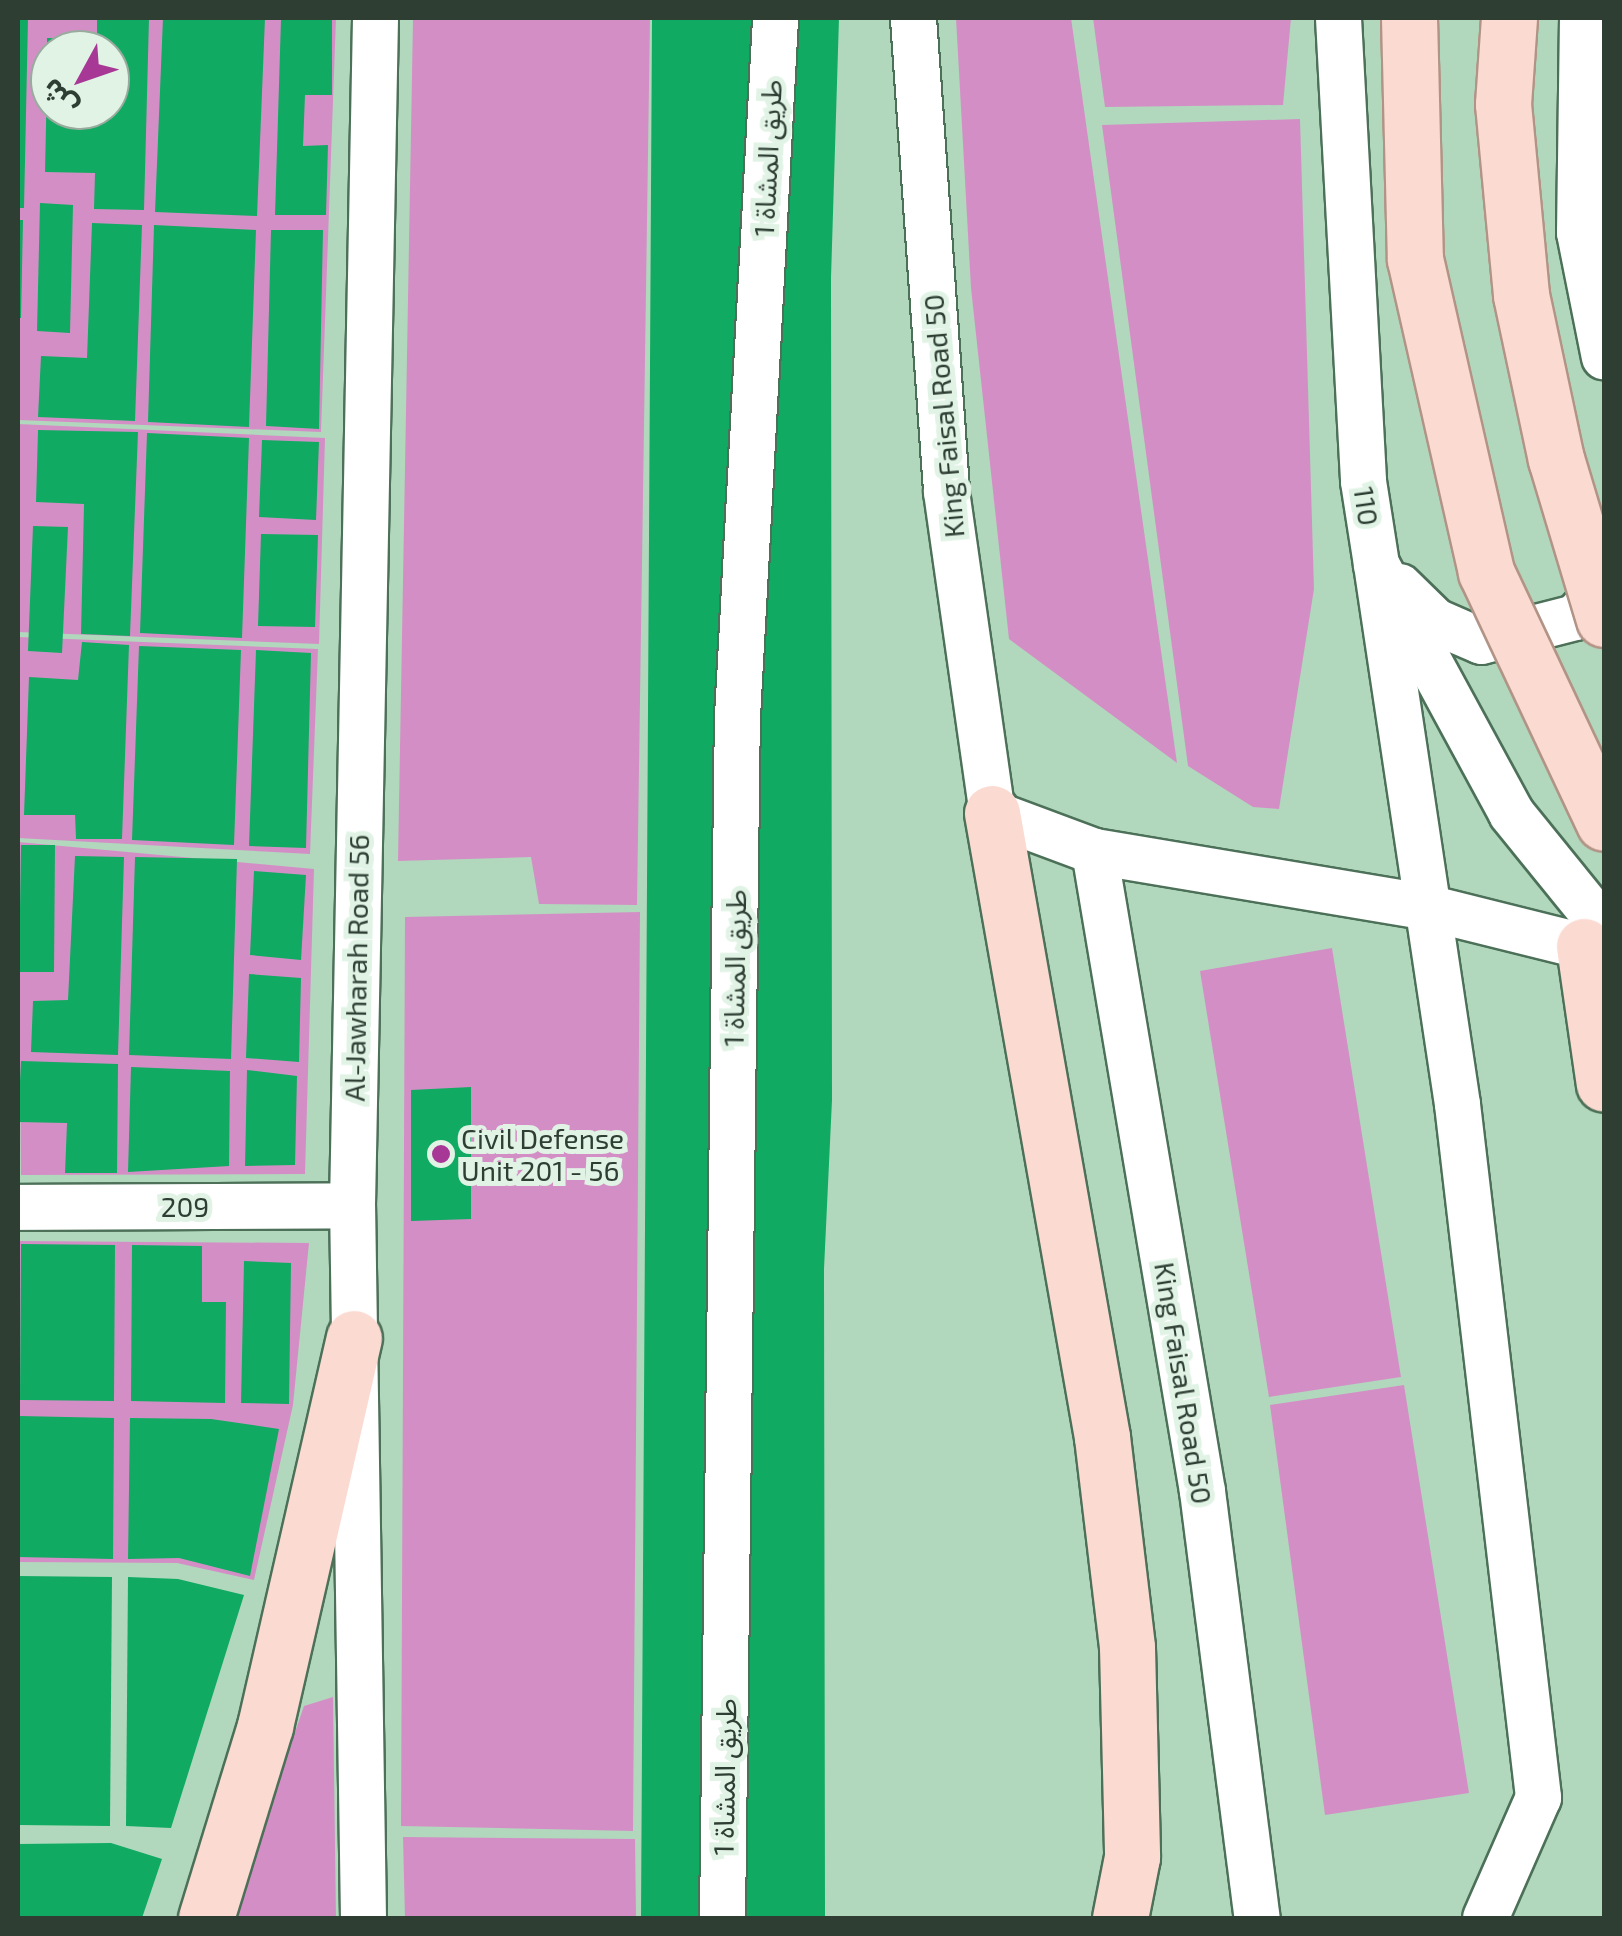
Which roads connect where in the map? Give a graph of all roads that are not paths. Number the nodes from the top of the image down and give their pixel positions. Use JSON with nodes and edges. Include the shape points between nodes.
{"nodes":[{"id":1,"x":375,"y":18,"type":"edge"},
{"id":2,"x":774,"y":18,"type":"edge"},
{"id":3,"x":913,"y":18,"type":"edge"},
{"id":4,"x":1338,"y":18,"type":"edge"},
{"id":5,"x":1409,"y":18,"type":"edge"},
{"id":6,"x":1509,"y":18,"type":"edge"},
{"id":7,"x":1582,"y":18,"type":"edge"},
{"id":8,"x":1604,"y":357,"type":"edge"},
{"id":9,"x":1376,"y":564,"type":"junction"},
{"id":10,"x":1604,"y":584,"type":"edge"},
{"id":11,"x":1604,"y":620,"type":"edge"},
{"id":12,"x":992,"y":813,"type":"junction"},
{"id":13,"x":1604,"y":822,"type":"edge"},
{"id":14,"x":1094,"y":851,"type":"junction"},
{"id":15,"x":1427,"y":907,"type":"junction"},
{"id":16,"x":1598,"y":942,"type":"edge"},
{"id":17,"x":1604,"y":1084,"type":"edge"},
{"id":18,"x":352,"y":1205,"type":"junction"},
{"id":19,"x":18,"y":1208,"type":"edge"},
{"id":20,"x":354,"y":1338,"type":"junction"},
{"id":21,"x":206,"y":1918,"type":"edge"},
{"id":22,"x":363,"y":1918,"type":"edge"},
{"id":23,"x":722,"y":1918,"type":"edge"},
{"id":24,"x":1120,"y":1918,"type":"edge"},
{"id":25,"x":1257,"y":1918,"type":"edge"},
{"id":26,"x":1486,"y":1918,"type":"edge"}],
"edges":[{"from":1,"to":18,"type":"street","name":"Al-Jawharah Road 56"},
{"from":2,"to":23,"type":"street","name":"طريق المشاة 1","via":[[737,716]]},
{"from":3,"to":12,"type":"street","name":"King Faisal Road 50","via":[[946,491]]},
{"from":4,"to":9,"type":"street","name":"110","via":[[1363,481]]},
{"from":5,"to":13,"type":"main road","bridge":true,"via":[[1415,258],[1486,572]]},
{"from":6,"to":11,"type":"main road","bridge":true,"via":[[1503,104],[1521,295],[1556,459]]},
{"from":7,"to":8,"type":"street","via":[[1579,232]]},
{"from":9,"to":10,"type":"street","via":[[1435,621],[1481,641],[1575,617]]},
{"from":9,"to":15,"type":"street"},
{"from":9,"to":16,"type":"street","name":"110","via":[[1512,813]]},
{"from":12,"to":14,"type":"street"},
{"from":12,"to":24,"type":"main road","via":[[1102,1437],[1127,1647],[1132,1857]]},
{"from":14,"to":15,"type":"street"},
{"from":14,"to":25,"type":"street","name":"King Faisal Road 50","via":[[1202,1491]]},
{"from":15,"to":16,"type":"street"},
{"from":15,"to":26,"type":"street","via":[[1458,1104],[1538,1797]]},
{"from":16,"to":17,"type":"main road"},
{"from":18,"to":19,"type":"street","name":"209"},
{"from":18,"to":20,"type":"street","name":"Al-Jawharah Road 56"},
{"from":20,"to":21,"type":"main road","via":[[265,1726]]},
{"from":20,"to":22,"type":"street","name":"Al-Jawharah Road 56"}]}
